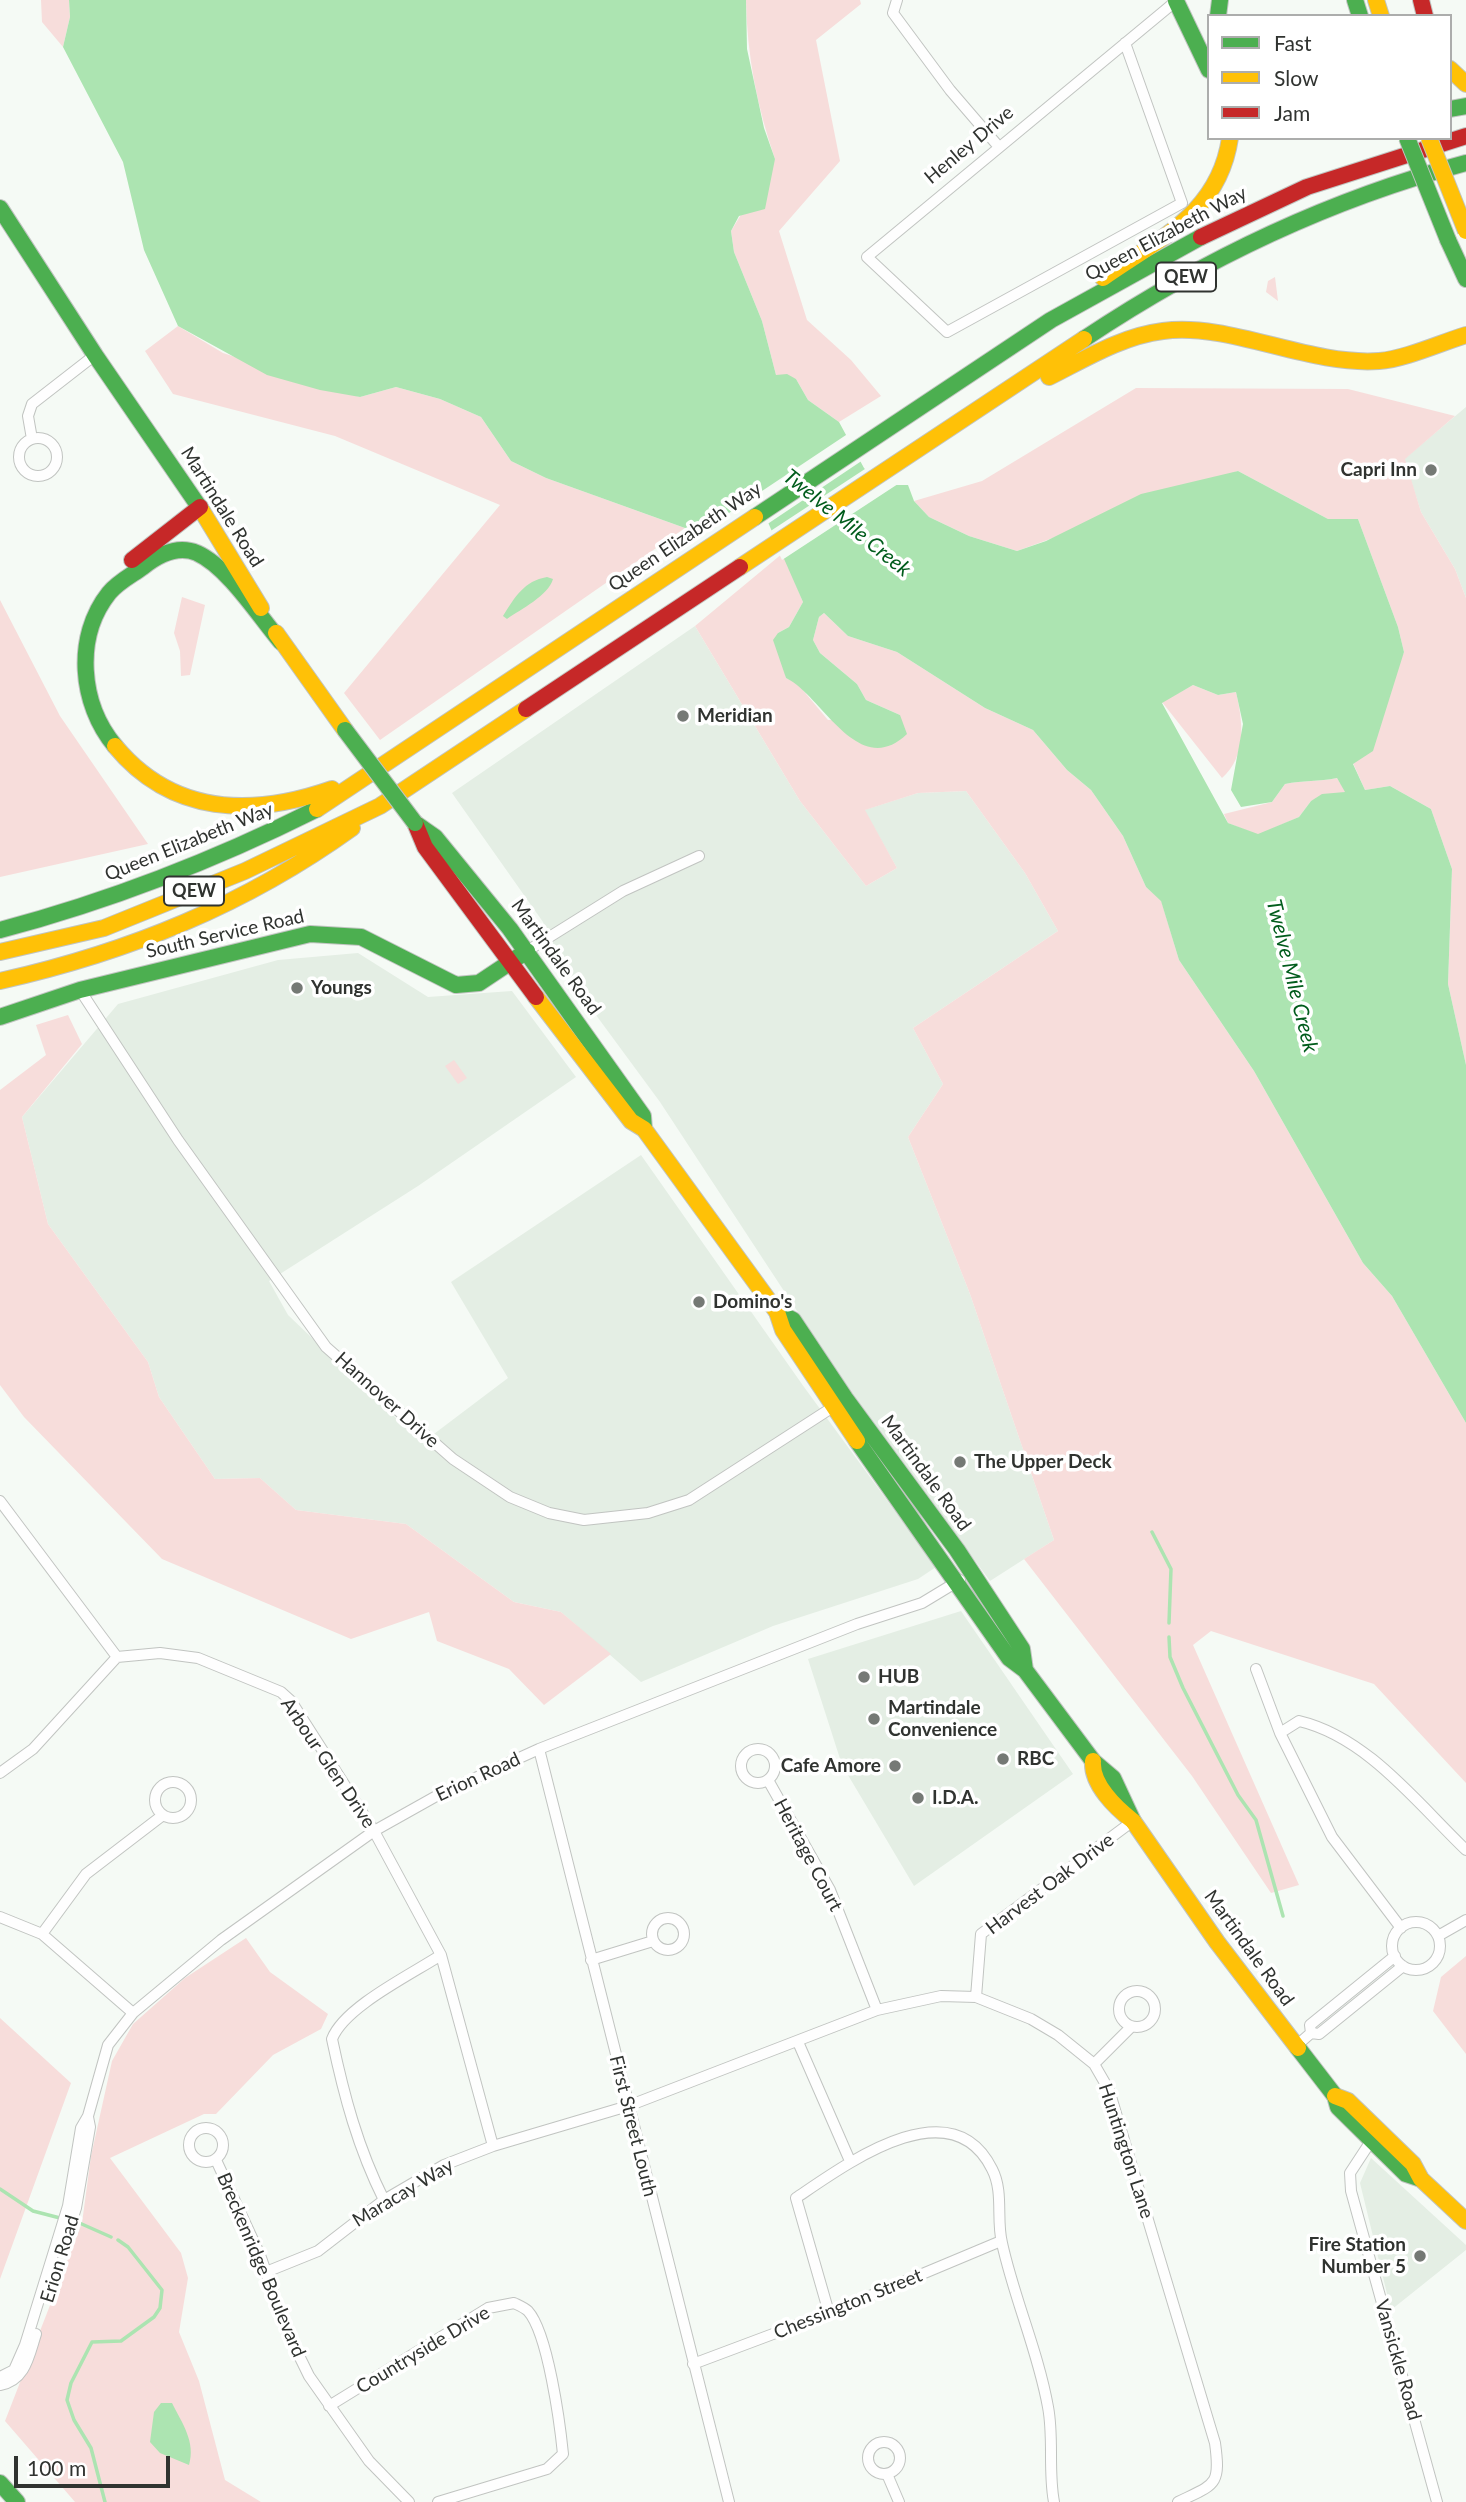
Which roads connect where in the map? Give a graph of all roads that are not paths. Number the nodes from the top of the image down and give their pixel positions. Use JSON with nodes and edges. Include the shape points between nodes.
{"nodes":[{"id":1,"x":897,"y":0,"type":"edge"},
{"id":2,"x":1177,"y":0,"type":"edge"},
{"id":3,"x":1190,"y":0,"type":"edge"},
{"id":4,"x":1207,"y":35,"type":"edge"},
{"id":5,"x":1125,"y":43,"type":"junction"},
{"id":6,"x":1207,"y":66,"type":"edge"},
{"id":7,"x":1452,"y":71,"type":"edge"},
{"id":8,"x":1466,"y":84,"type":"edge"},
{"id":9,"x":1466,"y":136,"type":"edge"},
{"id":10,"x":1230,"y":140,"type":"edge"},
{"id":11,"x":1408,"y":140,"type":"edge"},
{"id":12,"x":1430,"y":140,"type":"edge"},
{"id":13,"x":999,"y":147,"type":"junction"},
{"id":14,"x":1466,"y":163,"type":"edge"},
{"id":15,"x":0,"y":208,"type":"edge"},
{"id":16,"x":1466,"y":231,"type":"edge"},
{"id":17,"x":1466,"y":279,"type":"edge"},
{"id":18,"x":1051,"y":320,"type":"junction"},
{"id":19,"x":1466,"y":335,"type":"edge"},
{"id":20,"x":95,"y":355,"type":"junction"},
{"id":21,"x":32,"y":439,"type":"dead end"},
{"id":22,"x":932,"y":442,"type":"junction"},
{"id":23,"x":200,"y":507,"type":"junction"},
{"id":24,"x":115,"y":587,"type":"junction"},
{"id":25,"x":281,"y":642,"type":"junction"},
{"id":26,"x":384,"y":766,"type":"junction"},
{"id":27,"x":380,"y":806,"type":"junction"},
{"id":28,"x":415,"y":823,"type":"junction"},
{"id":29,"x":699,"y":856,"type":"dead end"},
{"id":30,"x":94,"y":904,"type":"junction"},
{"id":31,"x":0,"y":919,"type":"edge"},
{"id":32,"x":0,"y":930,"type":"edge"},
{"id":33,"x":527,"y":951,"type":"junction"},
{"id":34,"x":0,"y":953,"type":"edge"},
{"id":35,"x":511,"y":962,"type":"junction"},
{"id":36,"x":0,"y":981,"type":"edge"},
{"id":37,"x":80,"y":990,"type":"junction"},
{"id":38,"x":0,"y":1017,"type":"edge"},
{"id":39,"x":644,"y":1129,"type":"junction"},
{"id":40,"x":777,"y":1312,"type":"junction"},
{"id":41,"x":833,"y":1407,"type":"junction"},
{"id":42,"x":0,"y":1502,"type":"edge"},
{"id":43,"x":963,"y":1577,"type":"junction"},
{"id":44,"x":117,"y":1657,"type":"junction"},
{"id":45,"x":1256,"y":1669,"type":"dead end"},
{"id":46,"x":1280,"y":1732,"type":"junction"},
{"id":47,"x":539,"y":1749,"type":"junction"},
{"id":48,"x":0,"y":1773,"type":"edge"},
{"id":49,"x":768,"y":1780,"type":"dead end"},
{"id":50,"x":163,"y":1815,"type":"dead end"},
{"id":51,"x":1133,"y":1821,"type":"junction"},
{"id":52,"x":374,"y":1831,"type":"junction"},
{"id":53,"x":1466,"y":1850,"type":"edge"},
{"id":54,"x":0,"y":1917,"type":"edge"},
{"id":55,"x":1466,"y":1920,"type":"edge"},
{"id":56,"x":1401,"y":1928,"type":"junction"},
{"id":57,"x":42,"y":1934,"type":"junction"},
{"id":58,"x":1438,"y":1936,"type":"junction"},
{"id":59,"x":653,"y":1941,"type":"dead end"},
{"id":60,"x":441,"y":1955,"type":"junction"},
{"id":61,"x":1395,"y":1956,"type":"junction"},
{"id":62,"x":592,"y":1960,"type":"junction"},
{"id":63,"x":1403,"y":1966,"type":"junction"},
{"id":64,"x":976,"y":1997,"type":"junction"},
{"id":65,"x":877,"y":2010,"type":"junction"},
{"id":66,"x":134,"y":2013,"type":"junction"},
{"id":67,"x":1131,"y":2026,"type":"dead end"},
{"id":68,"x":1311,"y":2033,"type":"junction"},
{"id":69,"x":798,"y":2042,"type":"junction"},
{"id":70,"x":1295,"y":2047,"type":"junction"},
{"id":71,"x":1094,"y":2064,"type":"junction"},
{"id":72,"x":1335,"y":2096,"type":"junction"},
{"id":73,"x":628,"y":2106,"type":"junction"},
{"id":74,"x":1371,"y":2141,"type":"junction"},
{"id":75,"x":493,"y":2146,"type":"junction"},
{"id":76,"x":216,"y":2160,"type":"dead end"},
{"id":77,"x":850,"y":2161,"type":"junction"},
{"id":78,"x":1421,"y":2179,"type":"junction"},
{"id":79,"x":384,"y":2200,"type":"junction"},
{"id":80,"x":1466,"y":2221,"type":"edge"},
{"id":81,"x":64,"y":2236,"type":"junction"},
{"id":82,"x":1001,"y":2241,"type":"junction"},
{"id":83,"x":266,"y":2272,"type":"junction"},
{"id":84,"x":830,"y":2313,"type":"junction"},
{"id":85,"x":693,"y":2364,"type":"junction"},
{"id":86,"x":0,"y":2377,"type":"edge"},
{"id":87,"x":0,"y":2385,"type":"edge"},
{"id":88,"x":329,"y":2406,"type":"junction"},
{"id":89,"x":887,"y":2474,"type":"dead end"},
{"id":90,"x":0,"y":2483,"type":"edge"},
{"id":91,"x":17,"y":2502,"type":"edge"},
{"id":92,"x":409,"y":2502,"type":"edge"},
{"id":93,"x":438,"y":2502,"type":"edge"},
{"id":94,"x":729,"y":2502,"type":"edge"},
{"id":95,"x":899,"y":2502,"type":"edge"},
{"id":96,"x":1054,"y":2502,"type":"edge"},
{"id":97,"x":1178,"y":2502,"type":"edge"},
{"id":98,"x":1437,"y":2502,"type":"edge"}],
"edges":[{"from":1,"to":13,"type":"street","via":[[893,13]]},
{"from":2,"to":5,"type":"street","name":"Henley Drive"},
{"from":2,"to":6,"type":"main road"},
{"from":3,"to":4,"type":"main road"},
{"from":5,"to":13,"type":"street","name":"Henley Drive"},
{"from":5,"to":13,"type":"street","name":"Henley Drive","via":[[1182,203],[947,332],[867,257]]},
{"from":7,"to":8,"type":"main road"},
{"from":9,"to":18,"type":"main road","name":"Queen Elizabeth Way","number":"QEW","via":[[1307,187],[1217,228]]},
{"from":10,"to":18,"type":"main road","via":[[1225,173],[1206,203]]},
{"from":11,"to":17,"type":"main road","bridge":true},
{"from":12,"to":16,"type":"main road","bridge":true},
{"from":14,"to":22,"type":"main road","number":"QEW","via":[[1342,205],[1194,272],[1100,328]]},
{"from":15,"to":20,"type":"main road","name":"Martindale Road"},
{"from":18,"to":26,"type":"main road","name":"Queen Elizabeth Way","number":"QEW"},
{"from":19,"to":22,"type":"main road","via":[[1380,362],[1320,357],[1190,329],[1160,331],[1070,365]]},
{"from":20,"to":21,"type":"street","via":[[32,404],[28,416]]},
{"from":20,"to":23,"type":"main road","name":"Martindale Road"},
{"from":22,"to":27,"type":"main road","number":"QEW"},
{"from":23,"to":24,"type":"main road","via":[[130,562]]},
{"from":23,"to":25,"type":"main road","name":"Martindale Road"},
{"from":24,"to":25,"type":"main road","via":[[157,555],[176,550],[196,552],[214,562]]},
{"from":24,"to":26,"type":"main road","via":[[98,612],[86,648],[86,686],[107,738],[152,781],[201,801],[275,804],[305,800]]},
{"from":25,"to":28,"type":"main road","name":"Martindale Road","bridge":true},
{"from":26,"to":30,"type":"main road","name":"Queen Elizabeth Way","number":"QEW","via":[[318,809],[233,851]]},
{"from":27,"to":34,"type":"main road","number":"QEW","via":[[245,870],[104,928]]},
{"from":27,"to":36,"type":"main road","via":[[314,857],[192,921],[79,962]]},
{"from":28,"to":33,"type":"main road","name":"Martindale Road","via":[[443,846]]},
{"from":28,"to":35,"type":"main road","name":"Martindale Road","via":[[425,847]]},
{"from":29,"to":33,"type":"street","via":[[623,891]]},
{"from":30,"to":31,"type":"main road"},
{"from":30,"to":32,"type":"main road","name":"Queen Elizabeth Way","number":"QEW"},
{"from":33,"to":35,"type":"main road","name":"South Service Road"},
{"from":33,"to":39,"type":"main road","name":"Martindale Road","via":[[643,1116]]},
{"from":35,"to":37,"type":"main road","name":"South Service Road","via":[[479,983],[456,985],[360,937],[310,934]]},
{"from":35,"to":39,"type":"main road","name":"Martindale Road","via":[[631,1121]]},
{"from":37,"to":38,"type":"main road","name":"South Service Road"},
{"from":37,"to":41,"type":"street","name":"Hannover Drive","via":[[178,1140],[326,1347],[453,1459],[510,1497],[584,1520],[648,1513],[689,1500]]},
{"from":39,"to":40,"type":"main road","name":"Martindale Road"},
{"from":40,"to":41,"type":"main road","name":"Martindale Road","via":[[783,1330]]},
{"from":40,"to":43,"type":"main road","name":"Martindale Road","via":[[793,1320]]},
{"from":41,"to":43,"type":"main road","name":"Martindale Road"},
{"from":42,"to":44,"type":"street"},
{"from":43,"to":47,"type":"street","name":"Erion Road","via":[[922,1603]]},
{"from":43,"to":51,"type":"main road","name":"Martindale Road","via":[[1009,1658],[1025,1670],[1093,1761],[1092,1772],[1110,1799]]},
{"from":44,"to":48,"type":"street","via":[[33,1749]]},
{"from":44,"to":52,"type":"street","name":"Arbour Glen Drive","via":[[160,1653],[198,1658],[281,1692]]},
{"from":45,"to":46,"type":"street"},
{"from":46,"to":53,"type":"street","via":[[1299,1721],[1357,1747]]},
{"from":46,"to":56,"type":"street","via":[[1332,1837]]},
{"from":47,"to":52,"type":"street","name":"Erion Road","via":[[440,1794]]},
{"from":47,"to":62,"type":"street","name":"First Street Louth"},
{"from":49,"to":65,"type":"street","name":"Heritage Court","via":[[830,1890]]},
{"from":50,"to":57,"type":"street","via":[[86,1874]]},
{"from":51,"to":64,"type":"street","name":"Harvest Oak Drive","via":[[981,1934]]},
{"from":51,"to":70,"type":"main road","name":"Martindale Road"},
{"from":52,"to":60,"type":"street","name":"Arbour Glen Drive"},
{"from":52,"to":66,"type":"street","name":"Erion Road","via":[[220,1940]]},
{"from":54,"to":57,"type":"street"},
{"from":55,"to":58,"type":"street"},
{"from":56,"to":58,"type":"street","via":[[1422,1923]]},
{"from":56,"to":61,"type":"street","via":[[1393,1942]]},
{"from":57,"to":66,"type":"street"},
{"from":58,"to":63,"type":"street","via":[[1440,1952],[1431,1965],[1417,1970]]},
{"from":59,"to":62,"type":"street"},
{"from":60,"to":75,"type":"street","name":"Arbour Glen Drive"},
{"from":60,"to":79,"type":"street","via":[[361,2007],[336,2029],[332,2039],[350,2119]]},
{"from":61,"to":63,"type":"street"},
{"from":61,"to":68,"type":"street","via":[[1310,2025]]},
{"from":62,"to":73,"type":"street","name":"First Street Louth"},
{"from":63,"to":68,"type":"street","via":[[1319,2034]]},
{"from":64,"to":65,"type":"street","name":"Huntington Lane","via":[[941,1996]]},
{"from":64,"to":71,"type":"street","name":"Huntington Lane","via":[[1031,2019]]},
{"from":65,"to":69,"type":"street","name":"Huntington Lane"},
{"from":66,"to":81,"type":"street","name":"Erion Road","via":[[108,2045],[81,2128]]},
{"from":67,"to":71,"type":"street"},
{"from":68,"to":70,"type":"street"},
{"from":69,"to":73,"type":"street","name":"Huntington Lane"},
{"from":69,"to":77,"type":"street"},
{"from":70,"to":72,"type":"main road","name":"Martindale Road"},
{"from":71,"to":97,"type":"street","name":"Huntington Lane","via":[[1109,2090],[1215,2443],[1216,2479]]},
{"from":72,"to":74,"type":"main road","name":"Martindale Road","via":[[1338,2107]]},
{"from":72,"to":78,"type":"main road","name":"Martindale Road","via":[[1348,2101],[1413,2164]]},
{"from":73,"to":75,"type":"street","name":"Maracay Way"},
{"from":73,"to":85,"type":"street","name":"First Street Louth"},
{"from":74,"to":78,"type":"main road","name":"Martindale Road","via":[[1406,2174]]},
{"from":74,"to":98,"type":"street","name":"Vansickle Road","via":[[1350,2173],[1351,2192]]},
{"from":75,"to":79,"type":"street","name":"Maracay Way","via":[[444,2165]]},
{"from":76,"to":83,"type":"street","name":"Breckenridge Boulevard"},
{"from":77,"to":82,"type":"street","via":[[918,2133],[939,2130],[959,2135],[993,2169]]},
{"from":77,"to":84,"type":"street","via":[[796,2198]]},
{"from":78,"to":80,"type":"main road","name":"Martindale Road"},
{"from":79,"to":83,"type":"street","name":"Maracay Way","via":[[318,2251]]},
{"from":81,"to":86,"type":"street","name":"Erion Road","via":[[14,2370]]},
{"from":81,"to":87,"type":"street","name":"Erion Road","via":[[25,2367],[18,2377]]},
{"from":82,"to":84,"type":"street","name":"Chessington Street"},
{"from":82,"to":96,"type":"street","via":[[1049,2408]]},
{"from":83,"to":88,"type":"street","name":"Breckenridge Boulevard","via":[[286,2329]]},
{"from":84,"to":85,"type":"street","name":"Chessington Street"},
{"from":85,"to":94,"type":"street","name":"First Street Louth"},
{"from":88,"to":92,"type":"street","name":"Breckenridge Boulevard","via":[[369,2461]]},
{"from":88,"to":93,"type":"street","name":"Countryside Drive","via":[[488,2308],[514,2303],[528,2311],[559,2406],[563,2454],[547,2469]]},
{"from":89,"to":95,"type":"street"},
{"from":90,"to":91,"type":"main road"}]}
